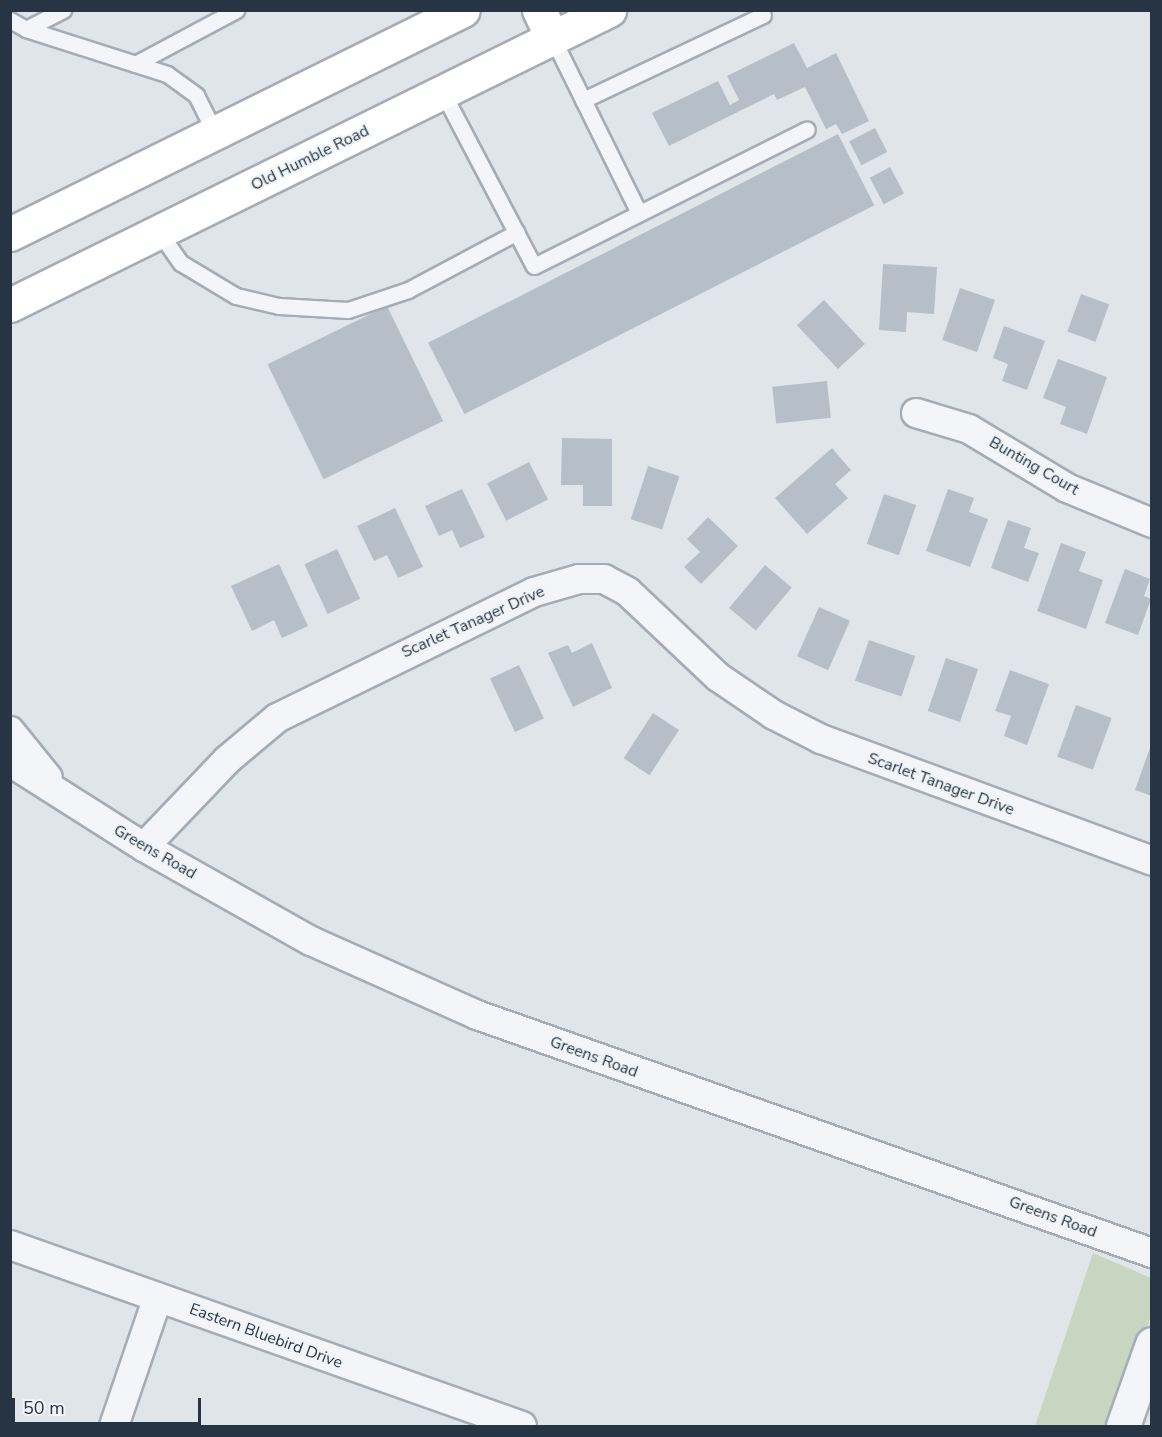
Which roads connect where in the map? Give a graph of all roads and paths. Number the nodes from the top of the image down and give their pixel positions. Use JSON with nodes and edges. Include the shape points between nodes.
{"nodes":[{"id":1,"x":63,"y":10,"type":"edge"},
{"id":2,"x":236,"y":10,"type":"edge"},
{"id":3,"x":463,"y":10,"type":"edge"},
{"id":4,"x":609,"y":10,"type":"edge"},
{"id":5,"x":763,"y":15,"type":"dead end"},
{"id":6,"x":10,"y":20,"type":"edge"},
{"id":7,"x":546,"y":25,"type":"edge"},
{"id":8,"x":26,"y":29,"type":"junction"},
{"id":9,"x":135,"y":64,"type":"junction"},
{"id":10,"x":443,"y":93,"type":"junction"},
{"id":11,"x":583,"y":100,"type":"junction"},
{"id":12,"x":807,"y":129,"type":"dead end"},
{"id":13,"x":215,"y":133,"type":"junction"},
{"id":14,"x":639,"y":213,"type":"junction"},
{"id":15,"x":159,"y":232,"type":"junction"},
{"id":16,"x":517,"y":232,"type":"junction"},
{"id":17,"x":10,"y":234,"type":"edge"},
{"id":18,"x":10,"y":305,"type":"edge"},
{"id":19,"x":916,"y":413,"type":"dead end"},
{"id":20,"x":1152,"y":523,"type":"edge"},
{"id":21,"x":10,"y":731,"type":"edge"},
{"id":22,"x":10,"y":762,"type":"edge"},
{"id":23,"x":65,"y":798,"type":"junction"},
{"id":24,"x":144,"y":846,"type":"junction"},
{"id":25,"x":1152,"y":861,"type":"edge"},
{"id":26,"x":10,"y":1245,"type":"edge"},
{"id":27,"x":1152,"y":1253,"type":"edge"},
{"id":28,"x":158,"y":1297,"type":"junction"},
{"id":29,"x":1152,"y":1344,"type":"edge"},
{"id":30,"x":114,"y":1426,"type":"edge"},
{"id":31,"x":522,"y":1426,"type":"edge"},
{"id":32,"x":1123,"y":1426,"type":"edge"}],
"edges":[{"from":1,"to":8,"type":"lane"},
{"from":2,"to":9,"type":"lane"},
{"from":3,"to":13,"type":"main road"},
{"from":4,"to":7,"type":"main road","name":"Old Humble Road"},
{"from":5,"to":11,"type":"lane"},
{"from":6,"to":8,"type":"lane"},
{"from":7,"to":10,"type":"main road","name":"Old Humble Road"},
{"from":7,"to":11,"type":"lane"},
{"from":8,"to":9,"type":"lane"},
{"from":9,"to":13,"type":"lane","via":[[167,75],[196,95]]},
{"from":10,"to":15,"type":"main road","name":"Old Humble Road"},
{"from":10,"to":16,"type":"lane"},
{"from":11,"to":14,"type":"lane"},
{"from":12,"to":14,"type":"lane"},
{"from":13,"to":17,"type":"main road"},
{"from":14,"to":16,"type":"lane","via":[[534,266]]},
{"from":15,"to":16,"type":"lane","via":[[181,263],[236,296],[279,306],[348,310],[408,291]]},
{"from":15,"to":18,"type":"main road","name":"Old Humble Road"},
{"from":19,"to":20,"type":"street","name":"Bunting Court","via":[[969,429],[1068,488]]},
{"from":21,"to":23,"type":"street","name":"Greens Road"},
{"from":22,"to":23,"type":"street","name":"Greens Road"},
{"from":23,"to":24,"type":"street","name":"Greens Road"},
{"from":24,"to":25,"type":"street","name":"Scarlet Tanager Drive","via":[[227,760],[277,718],[534,592],[579,579],[604,579],[628,592],[718,677],[774,715],[821,739]]},
{"from":24,"to":27,"type":"street","name":"Greens Road","via":[[311,941],[477,1014]]},
{"from":26,"to":28,"type":"street","name":"Eastern Bluebird Drive"},
{"from":28,"to":30,"type":"street"},
{"from":28,"to":31,"type":"street","name":"Eastern Bluebird Drive"},
{"from":29,"to":32,"type":"street"}]}
